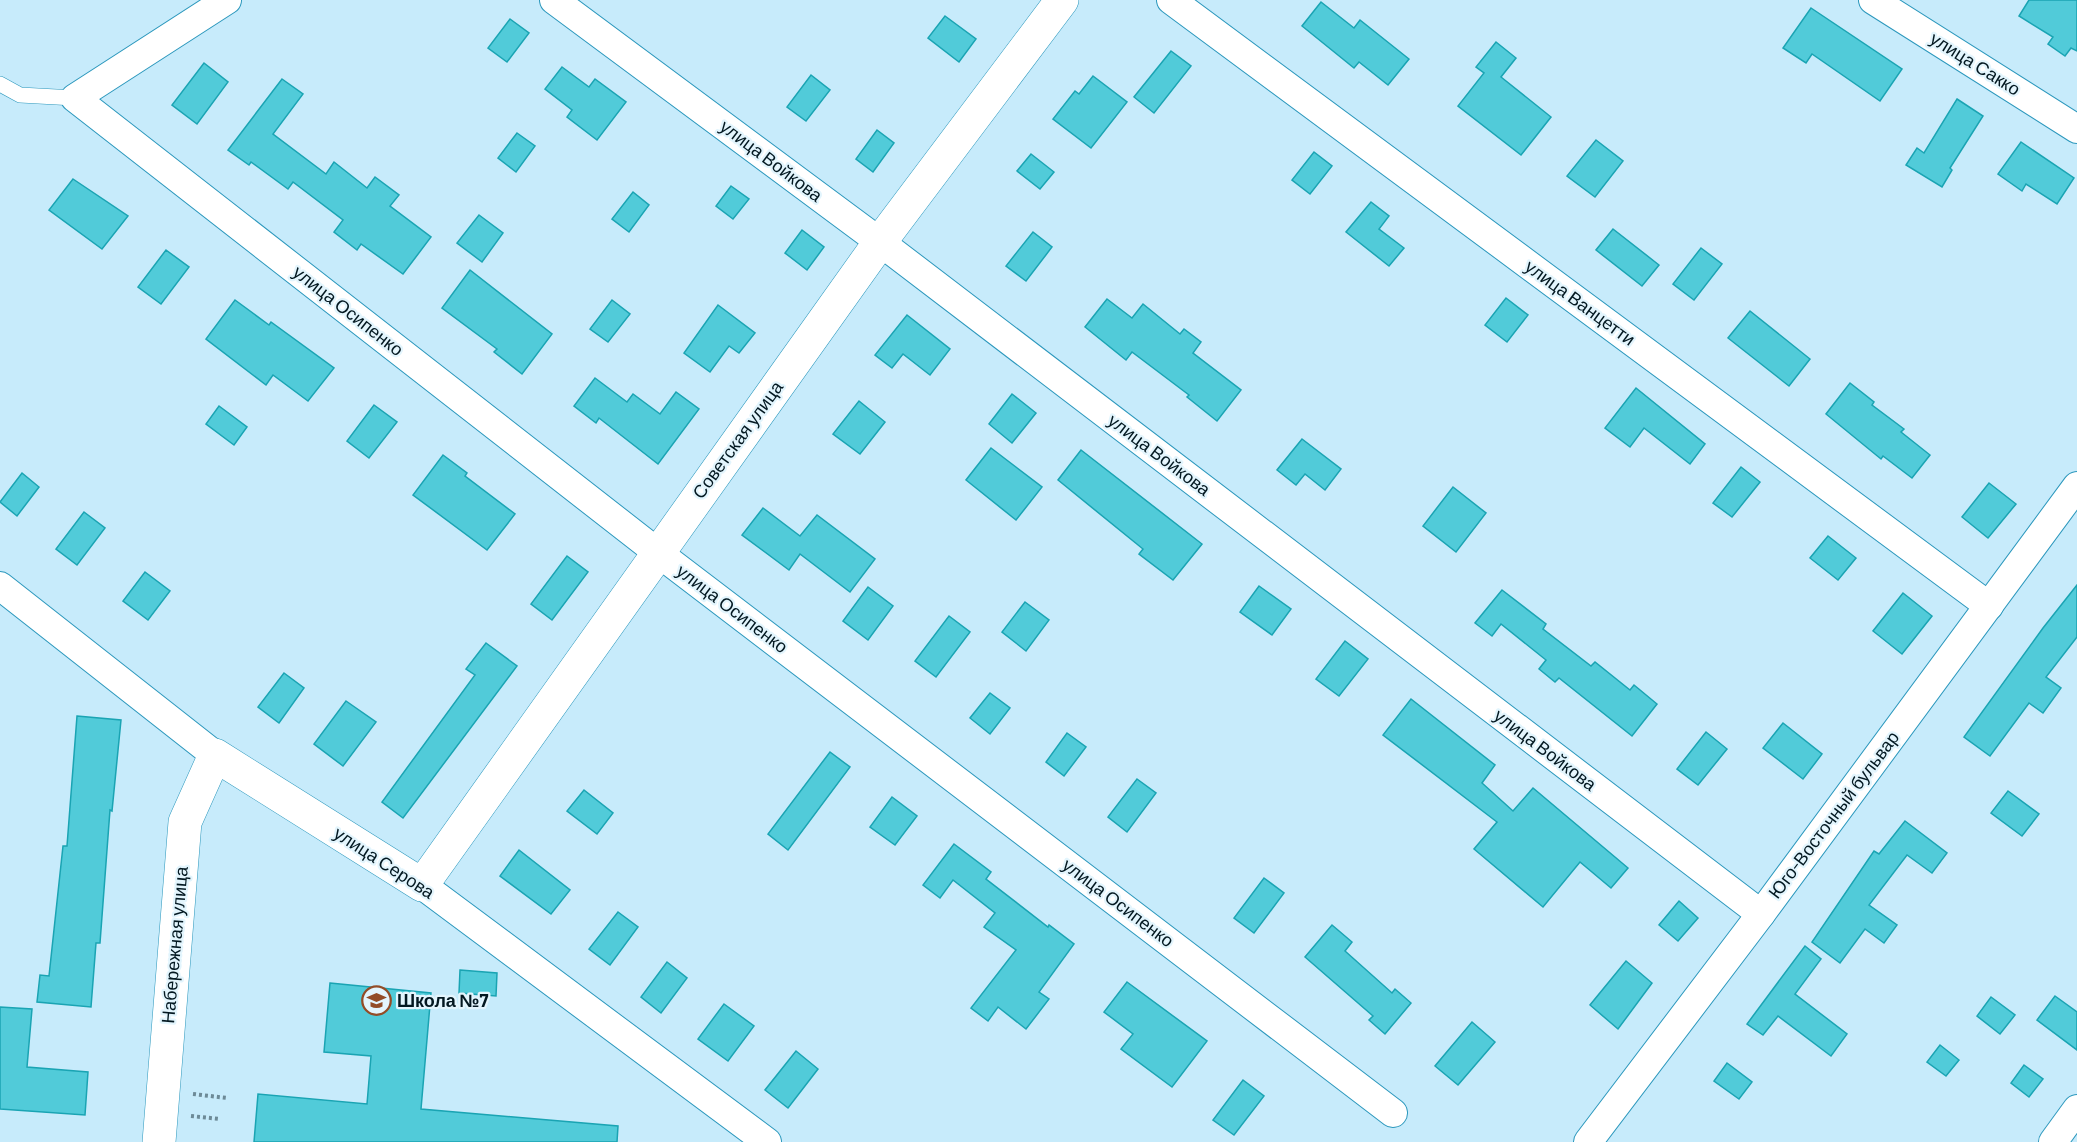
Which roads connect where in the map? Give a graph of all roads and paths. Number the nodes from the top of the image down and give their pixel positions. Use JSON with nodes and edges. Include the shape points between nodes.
{"nodes":[{"id":1,"x":227,"y":0,"type":"edge"},
{"id":2,"x":554,"y":0,"type":"edge"},
{"id":3,"x":1062,"y":0,"type":"edge"},
{"id":4,"x":1171,"y":0,"type":"edge"},
{"id":5,"x":1873,"y":0,"type":"edge"},
{"id":6,"x":0,"y":84,"type":"edge"},
{"id":7,"x":75,"y":98,"type":"junction"},
{"id":8,"x":2077,"y":129,"type":"edge"},
{"id":9,"x":880,"y":242,"type":"junction"},
{"id":10,"x":2077,"y":486,"type":"edge"},
{"id":11,"x":657,"y":552,"type":"junction"},
{"id":12,"x":0,"y":586,"type":"edge"},
{"id":13,"x":1989,"y":606,"type":"junction"},
{"id":14,"x":215,"y":755,"type":"junction"},
{"id":15,"x":422,"y":885,"type":"junction"},
{"id":16,"x":1761,"y":914,"type":"junction"},
{"id":17,"x":185,"y":1094,"type":"dead end"},
{"id":18,"x":227,"y":1098,"type":"dead end"},
{"id":19,"x":2077,"y":1109,"type":"edge"},
{"id":20,"x":1393,"y":1113,"type":"dead end"},
{"id":21,"x":183,"y":1115,"type":"dead end"},
{"id":22,"x":220,"y":1119,"type":"dead end"},
{"id":23,"x":159,"y":1142,"type":"edge"},
{"id":24,"x":767,"y":1142,"type":"edge"},
{"id":25,"x":1588,"y":1142,"type":"edge"},
{"id":26,"x":2053,"y":1142,"type":"edge"}],
"edges":[{"from":1,"to":7,"type":"street"},
{"from":2,"to":9,"type":"street","name":"улица Войкова"},
{"from":3,"to":9,"type":"street","name":"Советская улица"},
{"from":4,"to":13,"type":"street","name":"улица Ванцетти"},
{"from":5,"to":8,"type":"street","name":"улица Сакко"},
{"from":6,"to":7,"type":"lane","via":[[20,95]]},
{"from":7,"to":11,"type":"street","name":"улица Осипенко"},
{"from":9,"to":11,"type":"street","name":"Советская улица"},
{"from":9,"to":16,"type":"street","name":"улица Войкова"},
{"from":10,"to":13,"type":"street","name":"Юго-Восточный бульвар"},
{"from":11,"to":15,"type":"street","name":"Советская улица"},
{"from":11,"to":20,"type":"street","name":"улица Осипенко"},
{"from":12,"to":14,"type":"street","name":"улица Серова"},
{"from":13,"to":16,"type":"street","name":"Юго-Восточный бульвар"},
{"from":14,"to":15,"type":"street","name":"улица Серова"},
{"from":14,"to":23,"type":"street","name":"Набережная улица","via":[[184,822]]},
{"from":15,"to":24,"type":"street","name":"улица Серова"},
{"from":16,"to":25,"type":"street","name":"Юго-Восточный бульвар"},
{"from":17,"to":18,"type":"path"},
{"from":19,"to":26,"type":"street"},
{"from":21,"to":22,"type":"path"}]}
